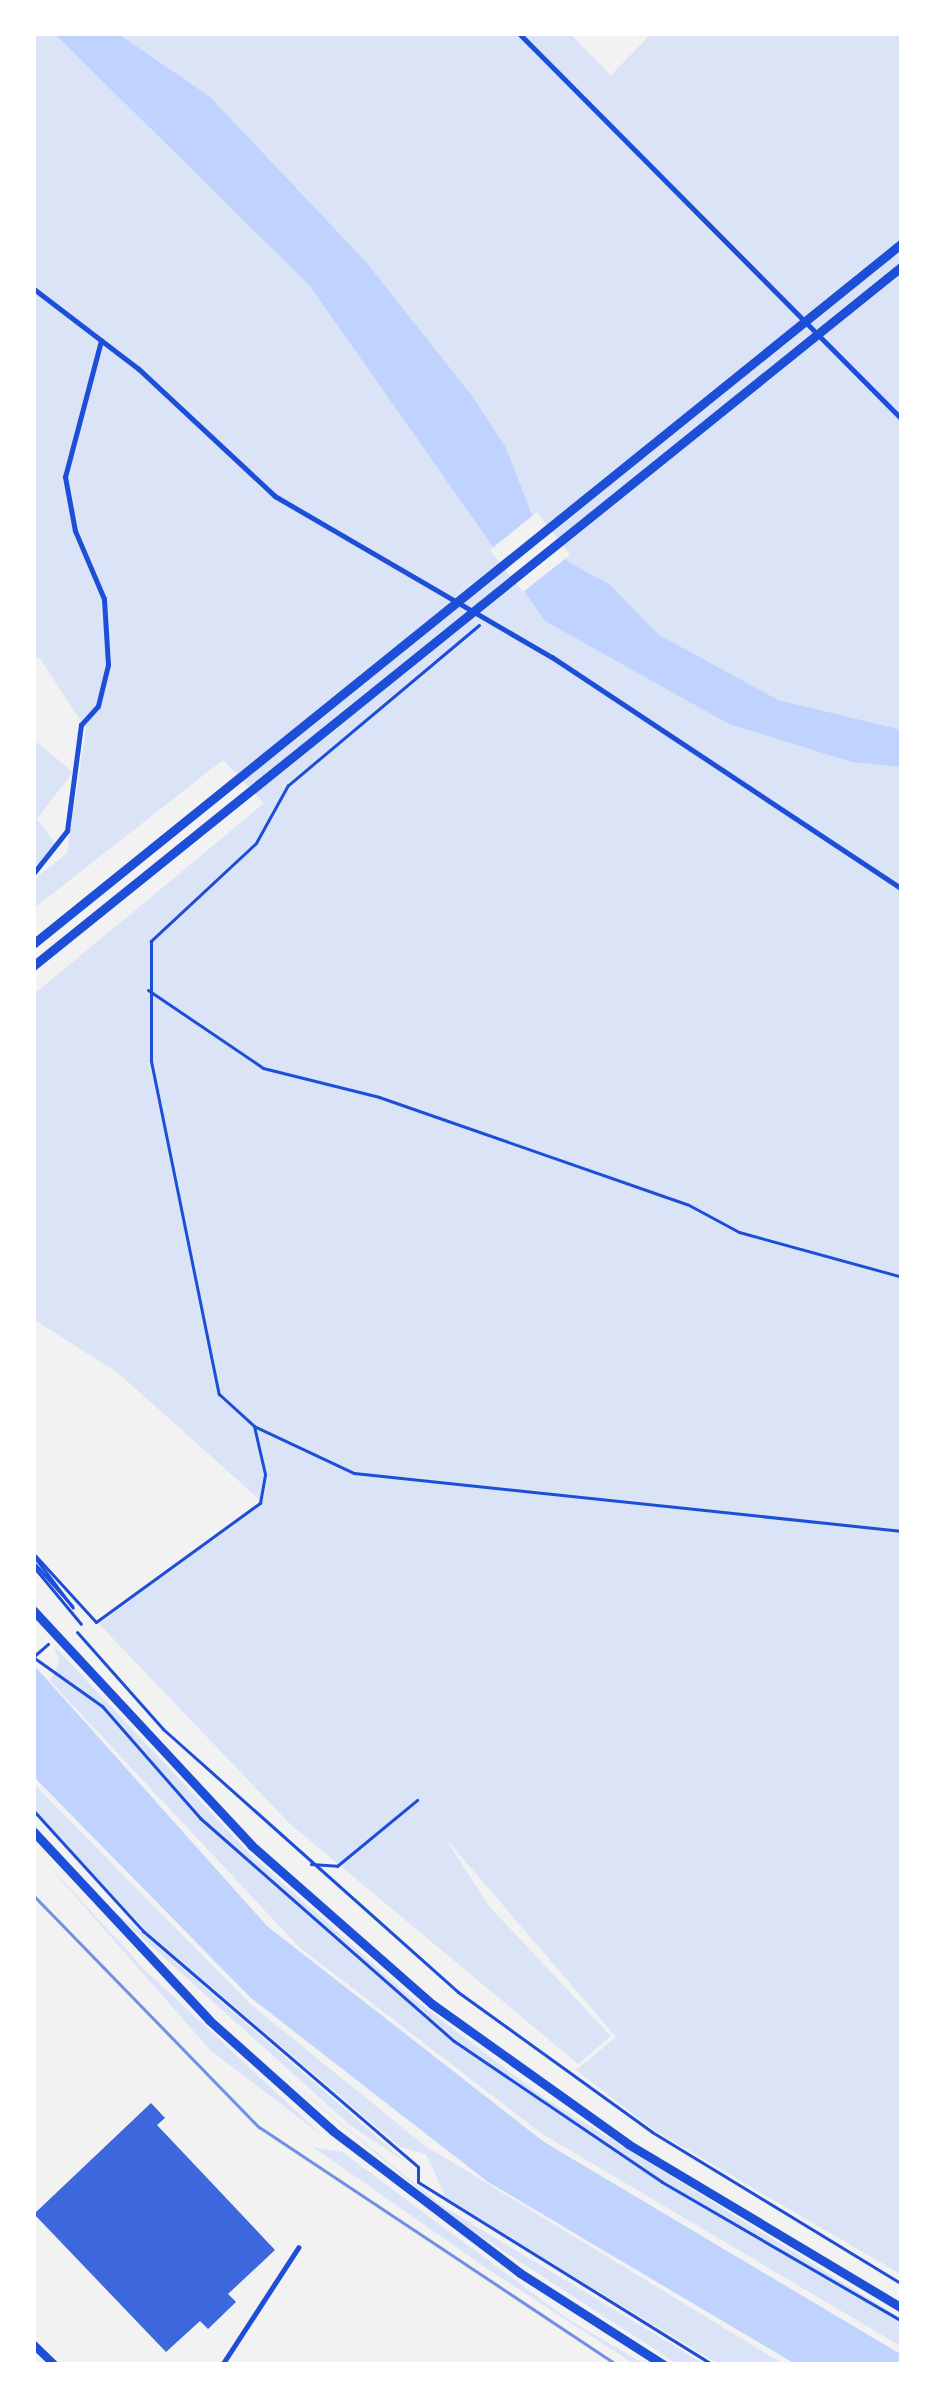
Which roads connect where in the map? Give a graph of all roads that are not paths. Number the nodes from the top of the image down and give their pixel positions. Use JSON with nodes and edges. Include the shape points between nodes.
{"nodes":[{"id":1,"x":519,"y":33,"type":"edge"},
{"id":2,"x":902,"y":243,"type":"edge"},
{"id":3,"x":902,"y":266,"type":"edge"},
{"id":4,"x":33,"y":288,"type":"edge"},
{"id":5,"x":101,"y":341,"type":"junction"},
{"id":6,"x":902,"y":419,"type":"edge"},
{"id":7,"x":33,"y":874,"type":"edge"},
{"id":8,"x":902,"y":889,"type":"edge"},
{"id":9,"x":33,"y":940,"type":"edge"},
{"id":10,"x":33,"y":970,"type":"edge"},
{"id":11,"x":33,"y":1610,"type":"edge"},
{"id":12,"x":33,"y":1832,"type":"edge"},
{"id":13,"x":298,"y":2248,"type":"dead end"},
{"id":14,"x":902,"y":2308,"type":"edge"},
{"id":15,"x":33,"y":2344,"type":"edge"},
{"id":16,"x":55,"y":2365,"type":"edge"},
{"id":17,"x":222,"y":2365,"type":"edge"},
{"id":18,"x":664,"y":2365,"type":"edge"}],
"edges":[{"from":1,"to":6,"type":"street"},
{"from":2,"to":9,"type":"highway"},
{"from":3,"to":10,"type":"highway"},
{"from":4,"to":5,"type":"street"},
{"from":5,"to":7,"type":"street","via":[[65,477],[110,630],[105,687],[81,725],[62,844]]},
{"from":5,"to":8,"type":"street","via":[[275,496],[483,619]]},
{"from":11,"to":14,"type":"highway","via":[[251,1845],[432,2004],[628,2144]]},
{"from":12,"to":18,"type":"highway","via":[[195,2006],[318,2118],[520,2273]]},
{"from":13,"to":17,"type":"street"},
{"from":15,"to":16,"type":"main road"}]}
